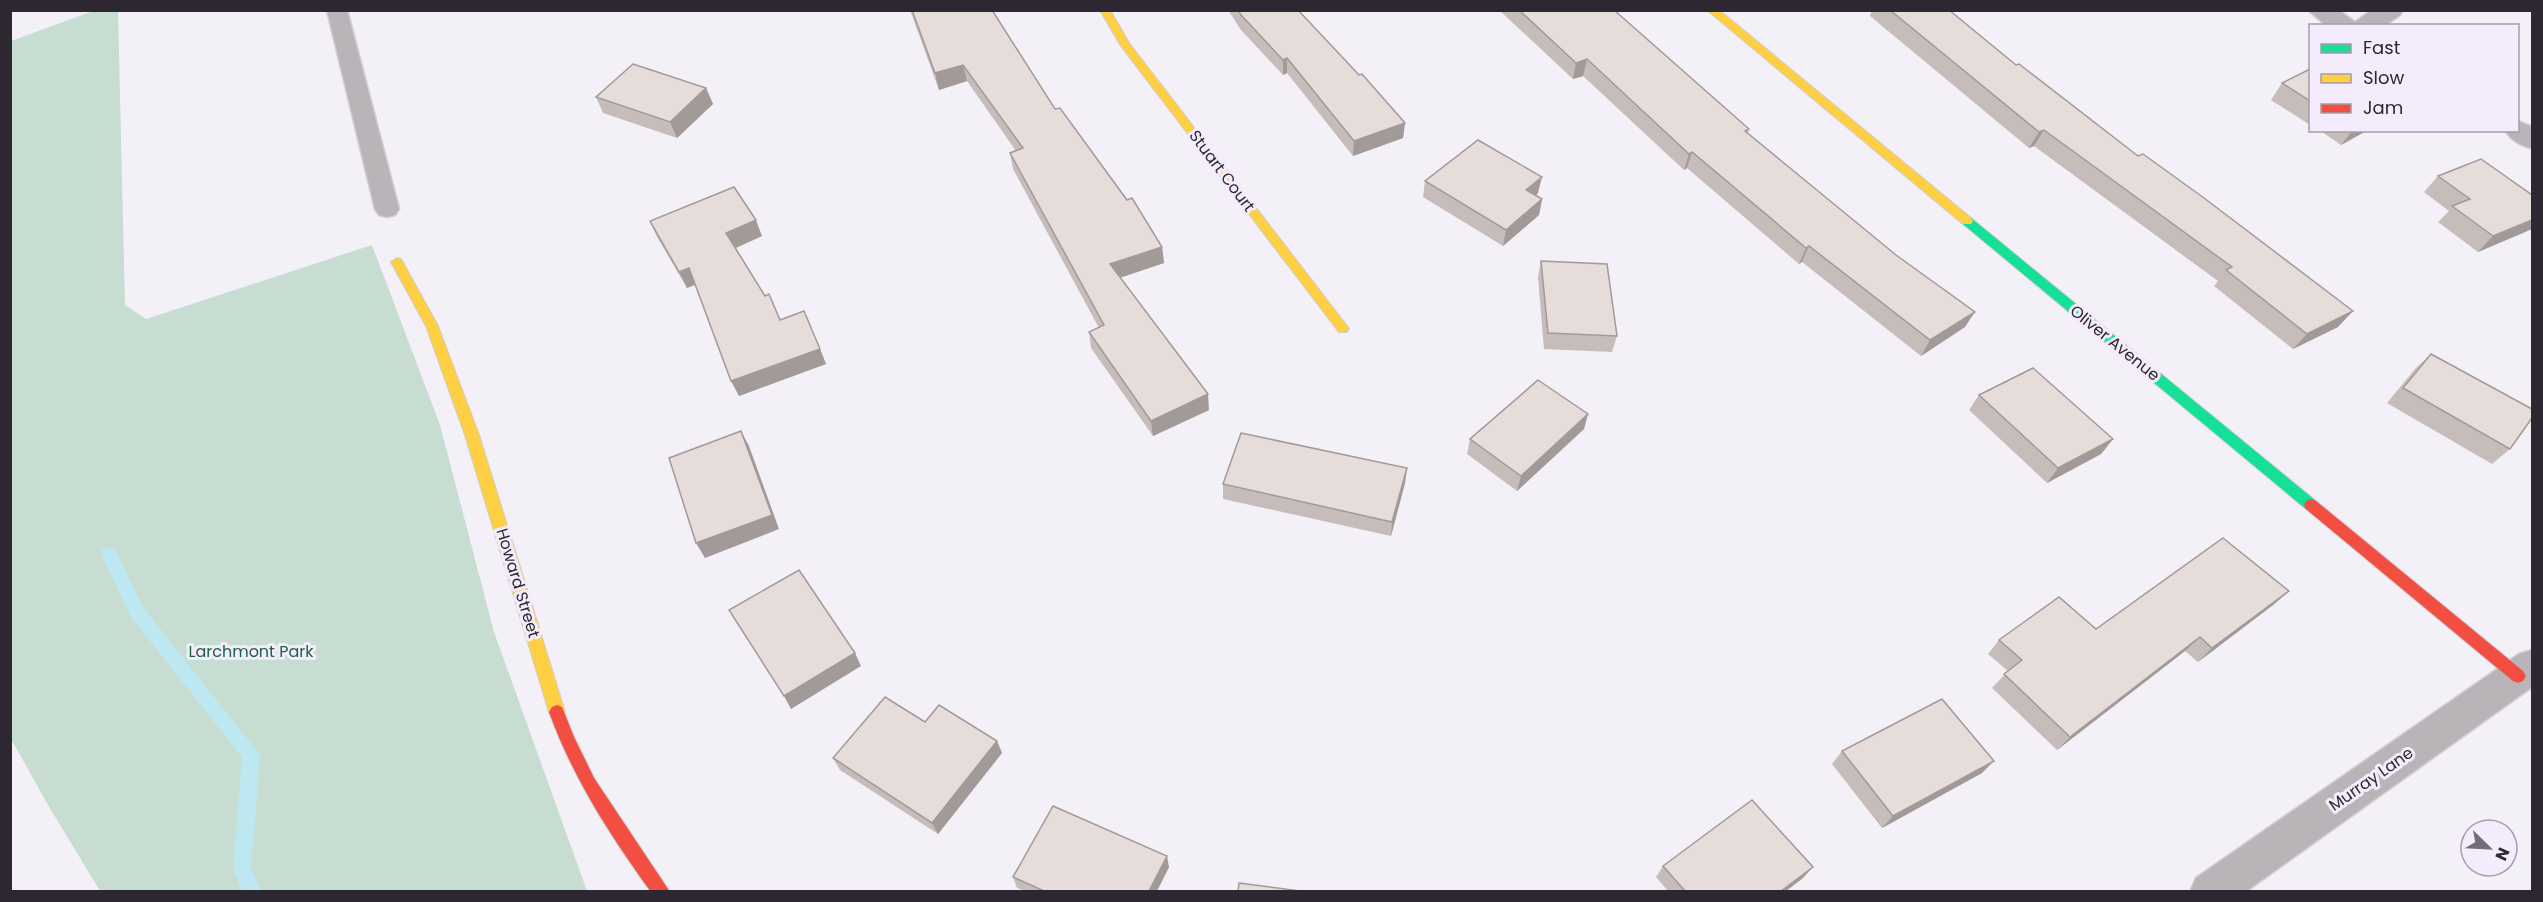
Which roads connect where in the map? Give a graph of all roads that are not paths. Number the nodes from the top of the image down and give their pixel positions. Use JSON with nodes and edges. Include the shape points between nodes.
{"nodes":[{"id":1,"x":337,"y":10,"type":"edge"},
{"id":2,"x":1105,"y":10,"type":"edge"},
{"id":3,"x":1712,"y":10,"type":"edge"},
{"id":4,"x":2320,"y":10,"type":"edge"},
{"id":5,"x":2391,"y":10,"type":"edge"},
{"id":6,"x":2341,"y":24,"type":"edge"},
{"id":7,"x":2368,"y":24,"type":"edge"},
{"id":8,"x":2519,"y":131,"type":"edge"},
{"id":9,"x":2532,"y":139,"type":"edge"},
{"id":10,"x":387,"y":209,"type":"dead end"},
{"id":11,"x":397,"y":262,"type":"dead end"},
{"id":12,"x":1343,"y":329,"type":"dead end"},
{"id":13,"x":2525,"y":671,"type":"edge"},
{"id":14,"x":662,"y":891,"type":"edge"},
{"id":15,"x":2210,"y":891,"type":"edge"}],
"edges":[{"from":1,"to":10,"type":"lane"},
{"from":2,"to":12,"type":"street","name":"Stuart Court","via":[[1135,57]]},
{"from":3,"to":13,"type":"street","name":"Oliver Avenue"},
{"from":4,"to":6,"type":"street"},
{"from":5,"to":7,"type":"street"},
{"from":8,"to":9,"type":"street"},
{"from":11,"to":14,"type":"street","name":"Howard Street","via":[[432,326],[472,435],[567,743],[612,823]]},
{"from":13,"to":15,"type":"street","name":"Murray Lane"}]}
